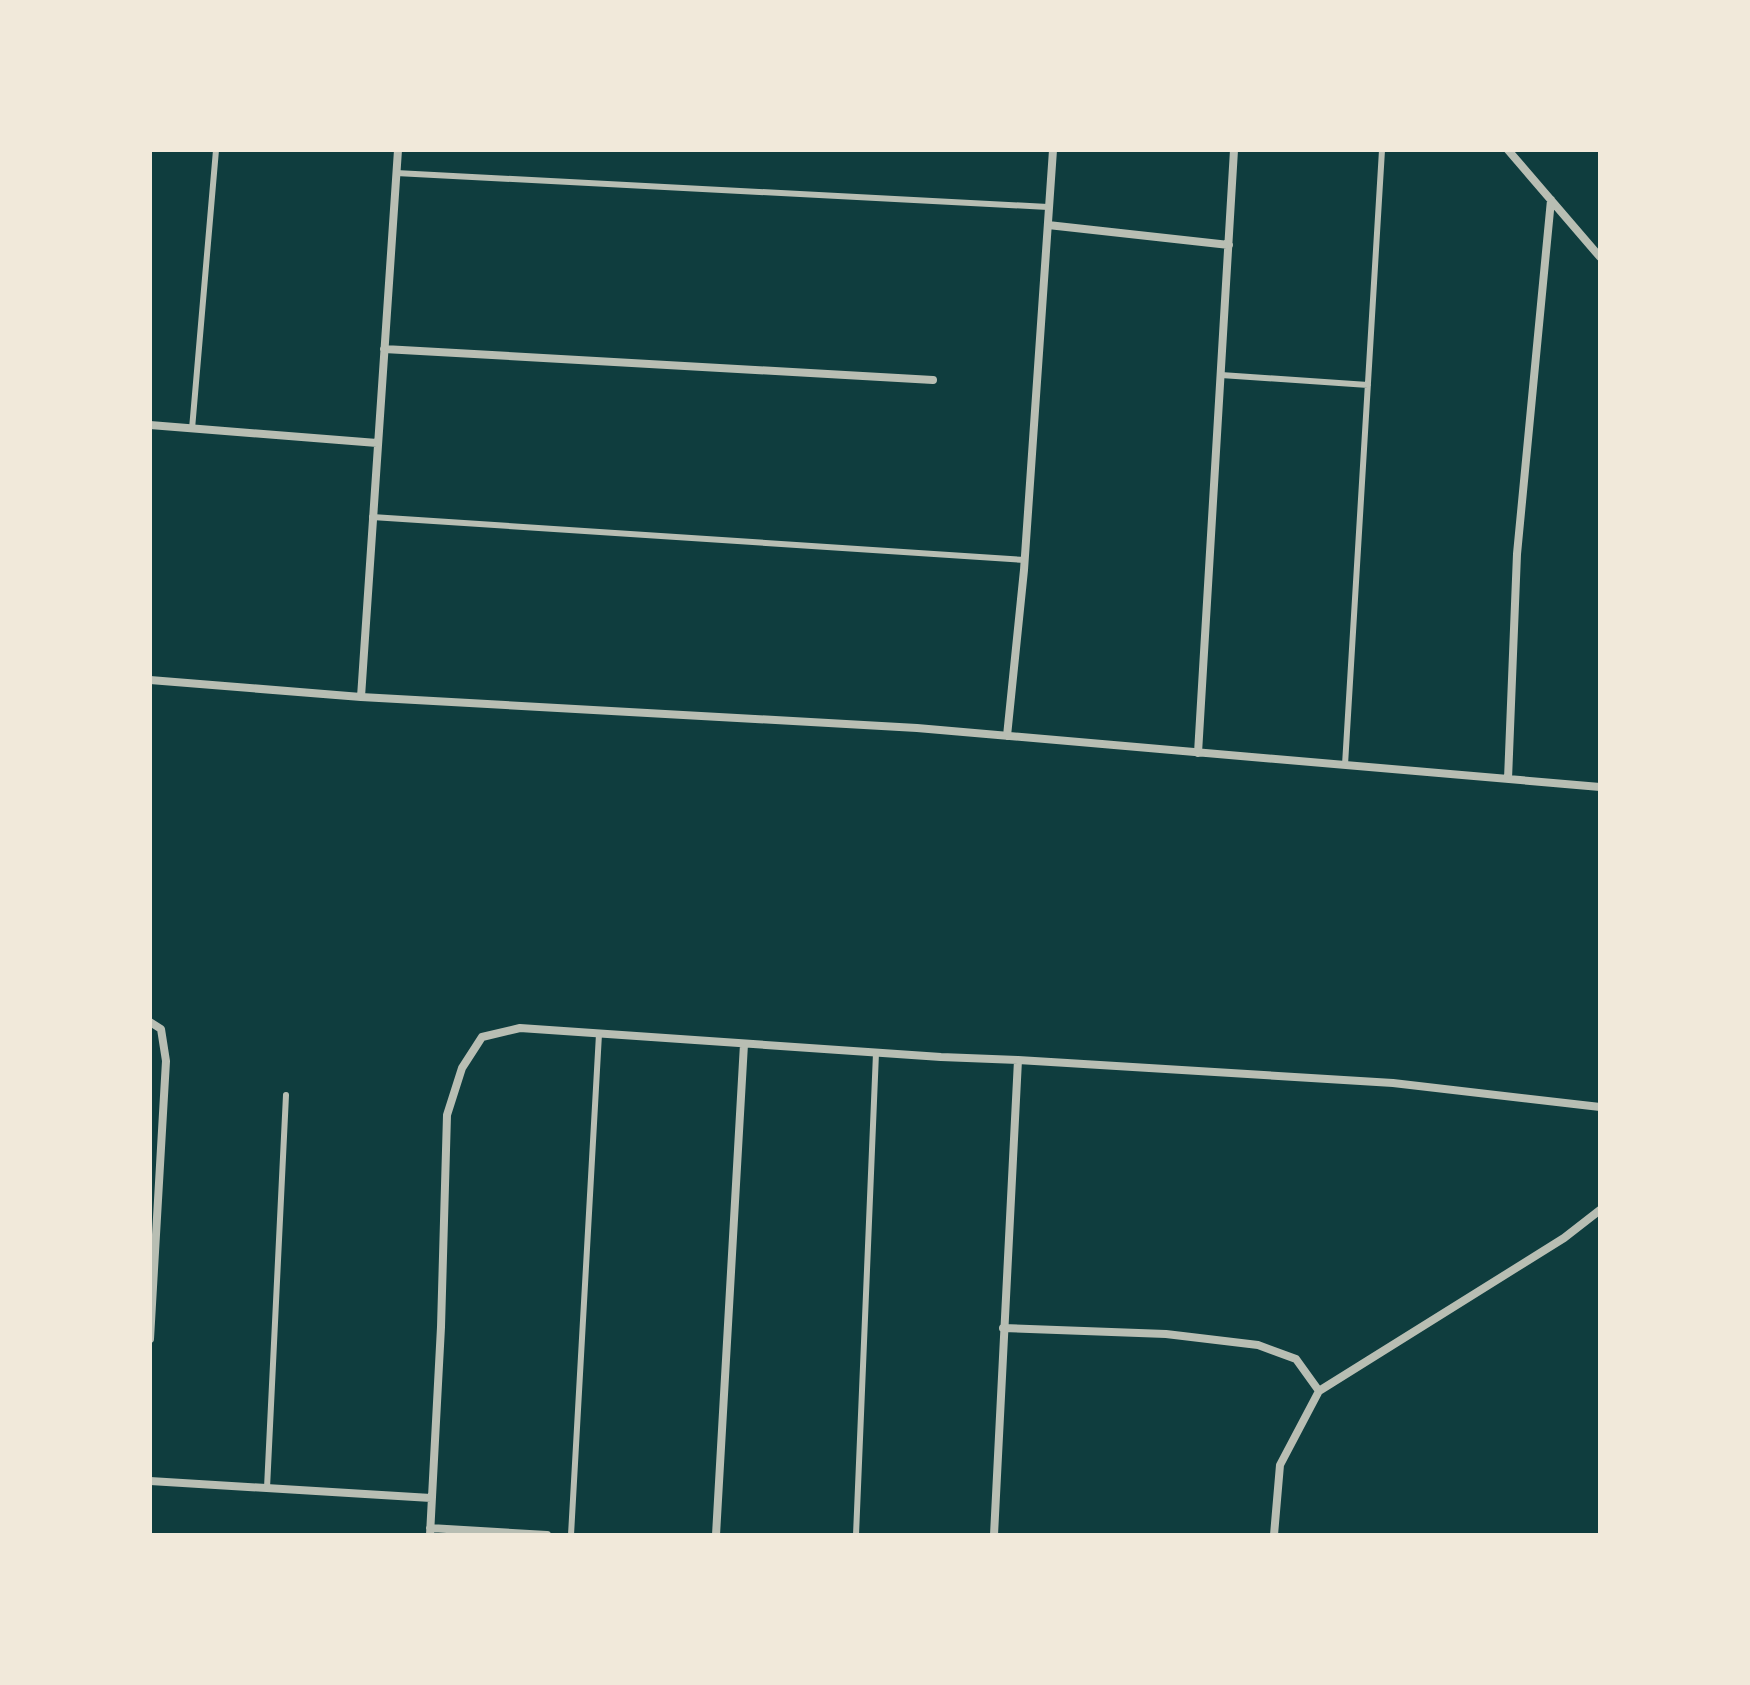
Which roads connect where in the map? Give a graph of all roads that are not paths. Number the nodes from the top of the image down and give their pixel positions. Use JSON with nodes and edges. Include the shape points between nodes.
{"nodes":[{"id":1,"x":216,"y":150,"type":"edge"},
{"id":2,"x":398,"y":150,"type":"edge"},
{"id":3,"x":1053,"y":150,"type":"edge"},
{"id":4,"x":1234,"y":150,"type":"edge"},
{"id":5,"x":1382,"y":150,"type":"edge"},
{"id":6,"x":1508,"y":150,"type":"edge"},
{"id":7,"x":396,"y":173,"type":"junction"},
{"id":8,"x":1551,"y":200,"type":"junction"},
{"id":9,"x":1048,"y":207,"type":"junction"},
{"id":10,"x":1048,"y":225,"type":"junction"},
{"id":11,"x":1229,"y":245,"type":"junction"},
{"id":12,"x":1600,"y":257,"type":"edge"},
{"id":13,"x":384,"y":349,"type":"junction"},
{"id":14,"x":1221,"y":375,"type":"junction"},
{"id":15,"x":933,"y":380,"type":"dead end"},
{"id":16,"x":1368,"y":385,"type":"junction"},
{"id":17,"x":150,"y":425,"type":"edge"},
{"id":18,"x":192,"y":429,"type":"junction"},
{"id":19,"x":377,"y":443,"type":"junction"},
{"id":20,"x":372,"y":517,"type":"junction"},
{"id":21,"x":1025,"y":560,"type":"junction"},
{"id":22,"x":150,"y":680,"type":"edge"},
{"id":23,"x":361,"y":697,"type":"junction"},
{"id":24,"x":1007,"y":736,"type":"junction"},
{"id":25,"x":1198,"y":753,"type":"junction"},
{"id":26,"x":1345,"y":765,"type":"junction"},
{"id":27,"x":1508,"y":779,"type":"junction"},
{"id":28,"x":1600,"y":787,"type":"edge"},
{"id":29,"x":150,"y":1022,"type":"edge"},
{"id":30,"x":599,"y":1034,"type":"junction"},
{"id":31,"x":744,"y":1044,"type":"junction"},
{"id":32,"x":876,"y":1053,"type":"junction"},
{"id":33,"x":1018,"y":1060,"type":"junction"},
{"id":34,"x":286,"y":1095,"type":"dead end"},
{"id":35,"x":1600,"y":1107,"type":"edge"},
{"id":36,"x":1600,"y":1210,"type":"edge"},
{"id":37,"x":1003,"y":1328,"type":"junction"},
{"id":38,"x":150,"y":1339,"type":"edge"},
{"id":39,"x":1319,"y":1391,"type":"junction"},
{"id":40,"x":150,"y":1481,"type":"edge"},
{"id":41,"x":267,"y":1488,"type":"junction"},
{"id":42,"x":431,"y":1498,"type":"junction"},
{"id":43,"x":430,"y":1531,"type":"edge"},
{"id":44,"x":547,"y":1535,"type":"edge"},
{"id":45,"x":571,"y":1535,"type":"edge"},
{"id":46,"x":716,"y":1535,"type":"edge"},
{"id":47,"x":856,"y":1535,"type":"edge"},
{"id":48,"x":994,"y":1535,"type":"edge"},
{"id":49,"x":1274,"y":1535,"type":"edge"}],
"edges":[{"from":1,"to":18,"type":"lane"},
{"from":2,"to":7,"type":"street"},
{"from":3,"to":9,"type":"street"},
{"from":4,"to":11,"type":"street"},
{"from":5,"to":16,"type":"lane"},
{"from":6,"to":8,"type":"street"},
{"from":7,"to":9,"type":"lane"},
{"from":7,"to":13,"type":"street"},
{"from":8,"to":12,"type":"street"},
{"from":8,"to":27,"type":"street","via":[[1517,554]]},
{"from":9,"to":10,"type":"street"},
{"from":10,"to":11,"type":"street"},
{"from":10,"to":21,"type":"street"},
{"from":11,"to":14,"type":"street"},
{"from":13,"to":15,"type":"street"},
{"from":13,"to":19,"type":"street"},
{"from":14,"to":16,"type":"lane"},
{"from":14,"to":25,"type":"street"},
{"from":16,"to":26,"type":"lane"},
{"from":17,"to":18,"type":"street"},
{"from":18,"to":19,"type":"street"},
{"from":19,"to":20,"type":"street"},
{"from":20,"to":21,"type":"lane"},
{"from":20,"to":23,"type":"street"},
{"from":21,"to":24,"type":"street"},
{"from":22,"to":23,"type":"street"},
{"from":23,"to":24,"type":"street"},
{"from":24,"to":25,"type":"street"},
{"from":25,"to":26,"type":"street"},
{"from":26,"to":27,"type":"street"},
{"from":27,"to":28,"type":"street"},
{"from":29,"to":38,"type":"street","via":[[161,1029],[166,1061]]},
{"from":30,"to":31,"type":"street"},
{"from":30,"to":42,"type":"street","via":[[520,1028],[482,1037],[462,1068],[447,1115]]},
{"from":30,"to":45,"type":"lane"},
{"from":31,"to":32,"type":"street"},
{"from":31,"to":46,"type":"street"},
{"from":32,"to":33,"type":"street"},
{"from":32,"to":47,"type":"lane"},
{"from":33,"to":35,"type":"street","via":[[1393,1083]]},
{"from":33,"to":37,"type":"street"},
{"from":34,"to":41,"type":"lane"},
{"from":36,"to":39,"type":"street","via":[[1564,1238]]},
{"from":37,"to":39,"type":"street","via":[[1166,1334],[1258,1345],[1296,1359]]},
{"from":37,"to":48,"type":"street"},
{"from":39,"to":49,"type":"street","via":[[1280,1465]]},
{"from":40,"to":41,"type":"street"},
{"from":41,"to":42,"type":"street"},
{"from":42,"to":43,"type":"street"},
{"from":43,"to":44,"type":"street"}]}
